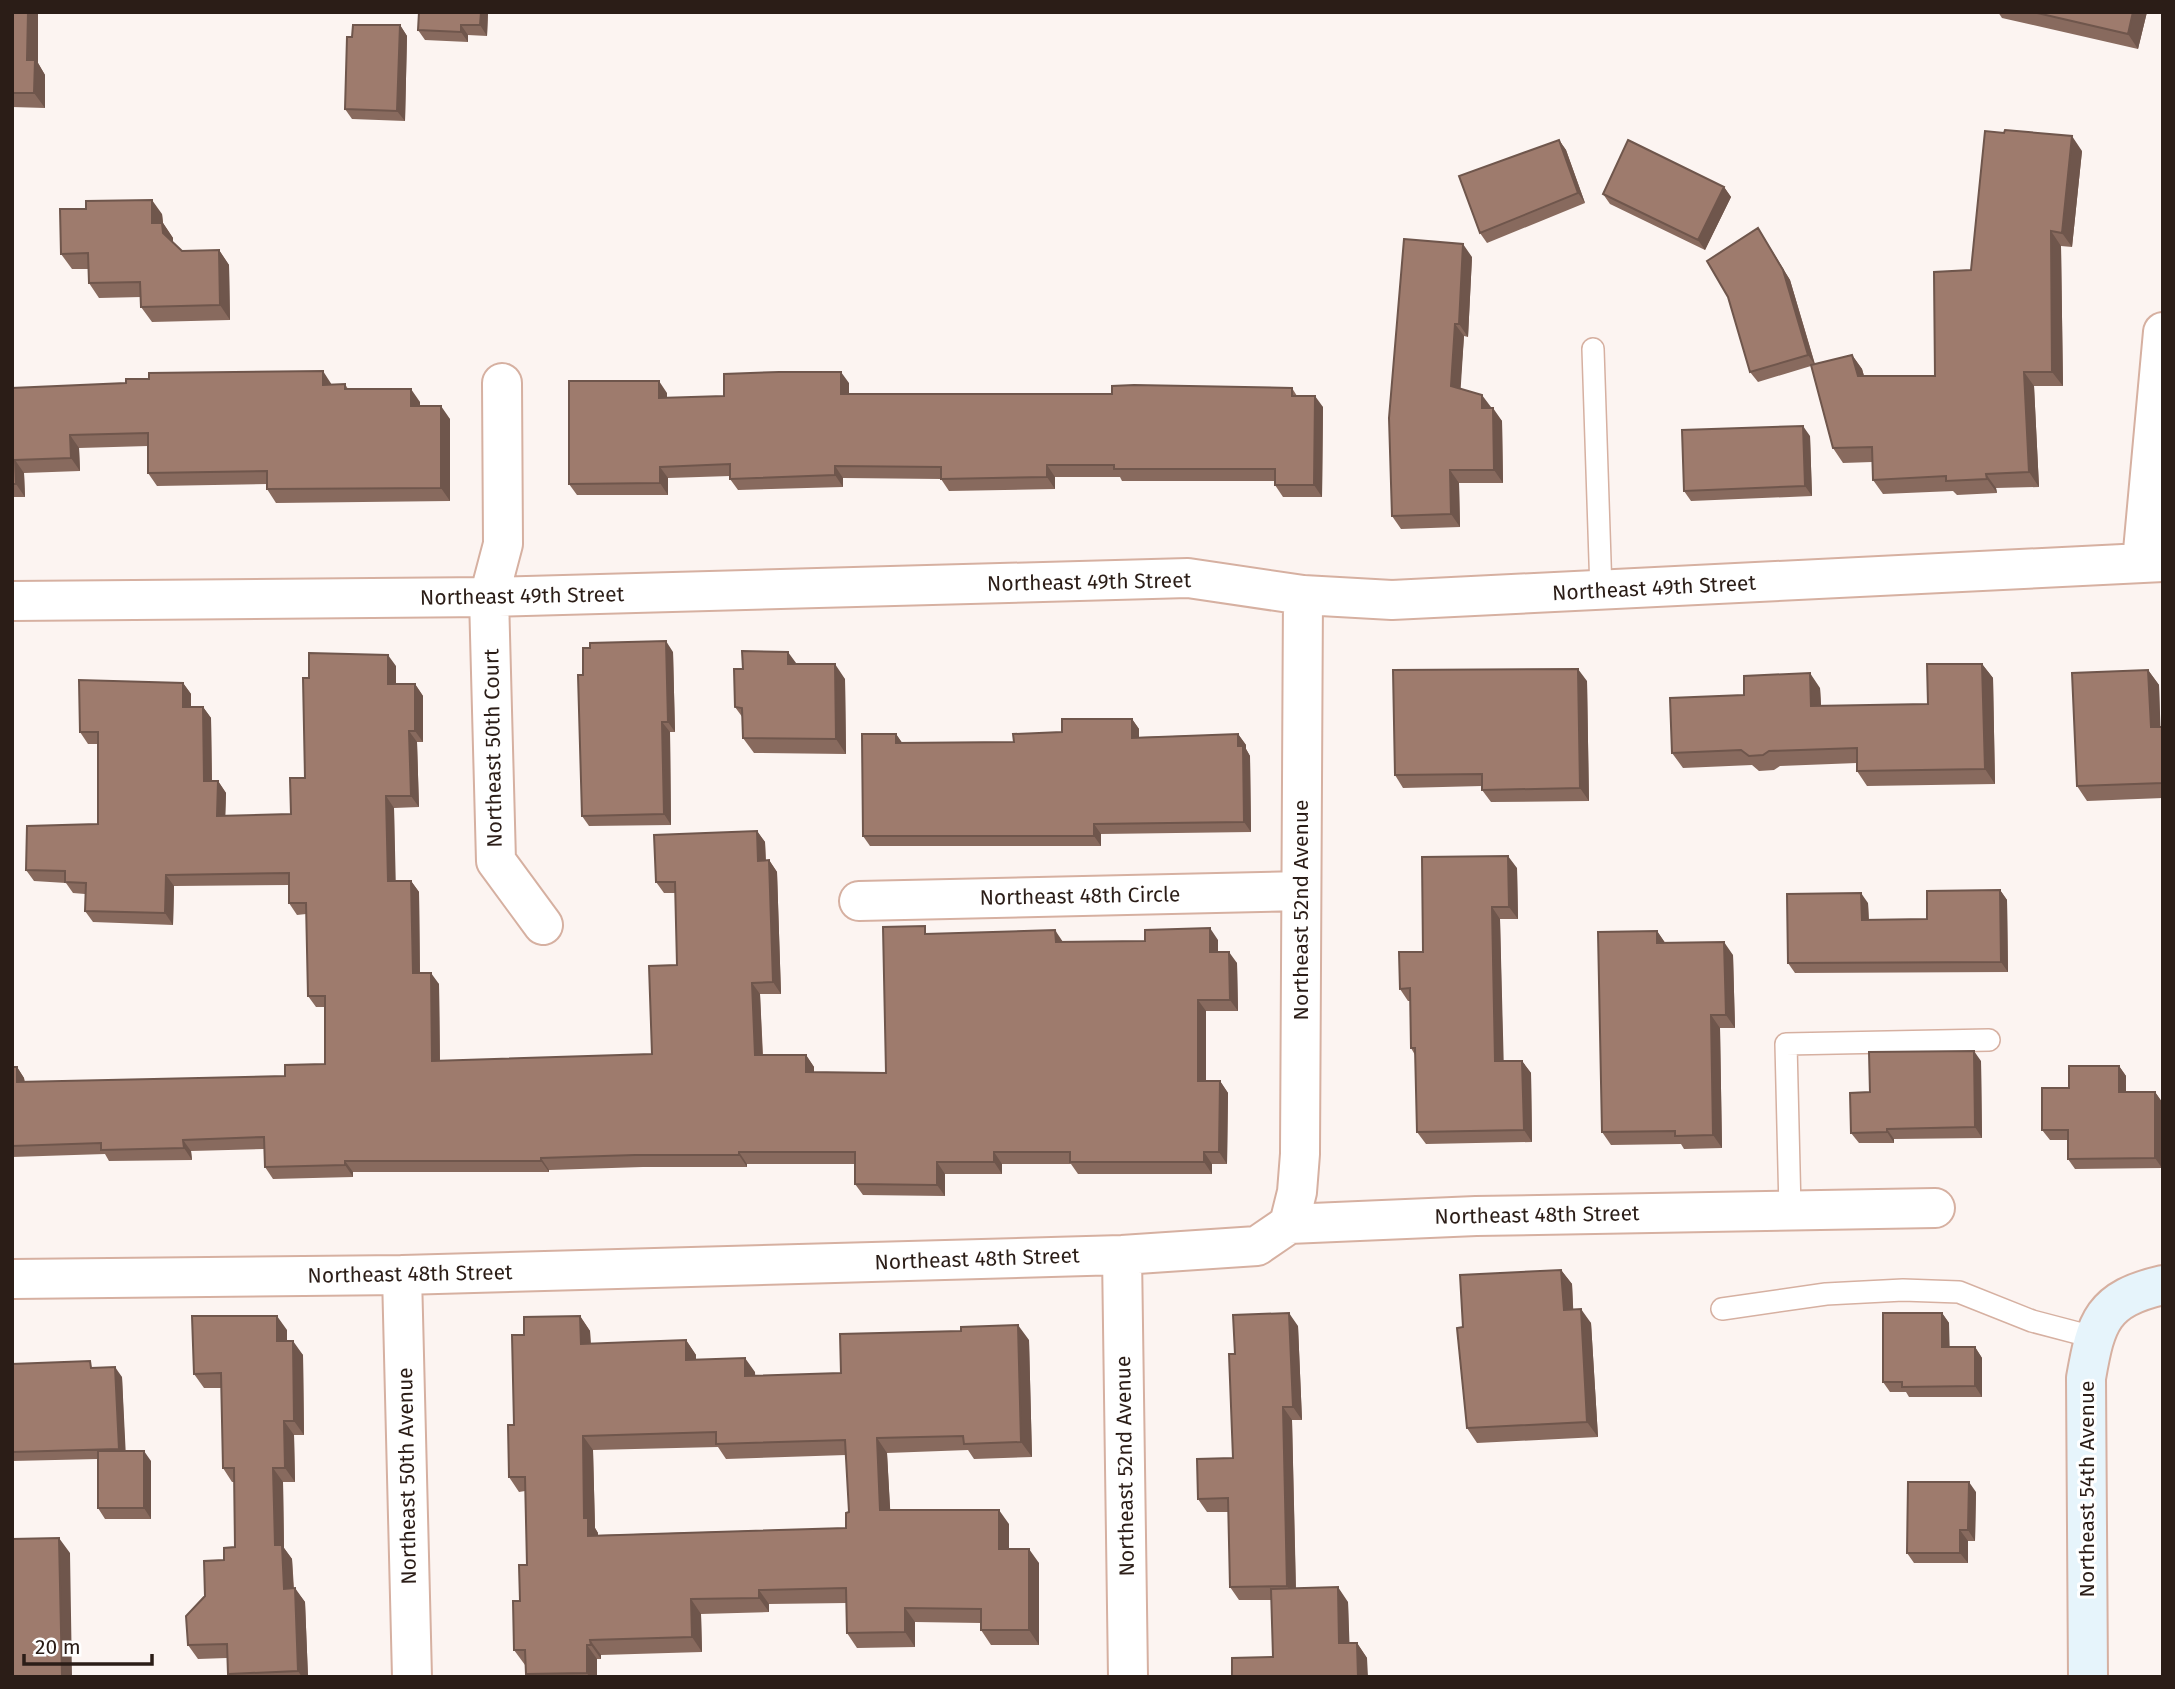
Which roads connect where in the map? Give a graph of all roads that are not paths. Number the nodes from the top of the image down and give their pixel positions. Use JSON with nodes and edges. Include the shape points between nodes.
{"nodes":[{"id":1,"x":2163,"y":332,"type":"edge"},
{"id":2,"x":1593,"y":349,"type":"dead end"},
{"id":3,"x":502,"y":383,"type":"dead end"},
{"id":4,"x":2152,"y":562,"type":"edge"},
{"id":5,"x":1601,"y":591,"type":"junction"},
{"id":6,"x":1303,"y":596,"type":"junction"},
{"id":7,"x":489,"y":597,"type":"junction"},
{"id":8,"x":12,"y":601,"type":"edge"},
{"id":9,"x":1301,"y":891,"type":"junction"},
{"id":10,"x":859,"y":901,"type":"dead end"},
{"id":11,"x":543,"y":925,"type":"dead end"},
{"id":12,"x":1989,"y":1040,"type":"dead end"},
{"id":13,"x":1935,"y":1208,"type":"dead end"},
{"id":14,"x":1790,"y":1210,"type":"junction"},
{"id":15,"x":1289,"y":1224,"type":"junction"},
{"id":16,"x":1122,"y":1255,"type":"junction"},
{"id":17,"x":402,"y":1275,"type":"junction"},
{"id":18,"x":12,"y":1279,"type":"edge"},
{"id":19,"x":2163,"y":1285,"type":"edge"},
{"id":20,"x":1722,"y":1308,"type":"dead end"},
{"id":21,"x":2102,"y":1321,"type":"junction"},
{"id":22,"x":412,"y":1677,"type":"edge"},
{"id":23,"x":1128,"y":1677,"type":"edge"},
{"id":24,"x":2088,"y":1677,"type":"edge"}],
"edges":[{"from":1,"to":4,"type":"street"},
{"from":2,"to":5,"type":"lane"},
{"from":3,"to":7,"type":"street","via":[[503,544]]},
{"from":4,"to":5,"type":"street","name":"Northeast 49th Street"},
{"from":5,"to":6,"type":"street","name":"Northeast 49th Street","via":[[1392,600]]},
{"from":6,"to":7,"type":"street","name":"Northeast 49th Street","via":[[1188,578]]},
{"from":6,"to":9,"type":"street","name":"Northeast 52nd Avenue"},
{"from":7,"to":8,"type":"street","name":"Northeast 49th Street"},
{"from":7,"to":11,"type":"street","name":"Northeast 50th Court","via":[[496,861]]},
{"from":9,"to":10,"type":"street","name":"Northeast 48th Circle"},
{"from":9,"to":15,"type":"street","name":"Northeast 52nd Avenue","via":[[1300,1154]]},
{"from":12,"to":14,"type":"lane","via":[[1786,1044]]},
{"from":13,"to":14,"type":"street","name":"Northeast 48th Street"},
{"from":14,"to":15,"type":"street","name":"Northeast 48th Street"},
{"from":15,"to":16,"type":"street","name":"Northeast 48th Street","via":[[1257,1246]]},
{"from":16,"to":17,"type":"street","name":"Northeast 48th Street"},
{"from":16,"to":23,"type":"street","name":"Northeast 52nd Avenue"},
{"from":17,"to":18,"type":"street","name":"Northeast 48th Street"},
{"from":17,"to":22,"type":"street","name":"Northeast 50th Avenue"},
{"from":19,"to":21,"type":"street"},
{"from":20,"to":21,"type":"lane","via":[[1826,1294],[1903,1290],[1959,1292],[2032,1321]]},
{"from":21,"to":24,"type":"street","name":"Northeast 54th Avenue","via":[[2086,1378]]}]}
